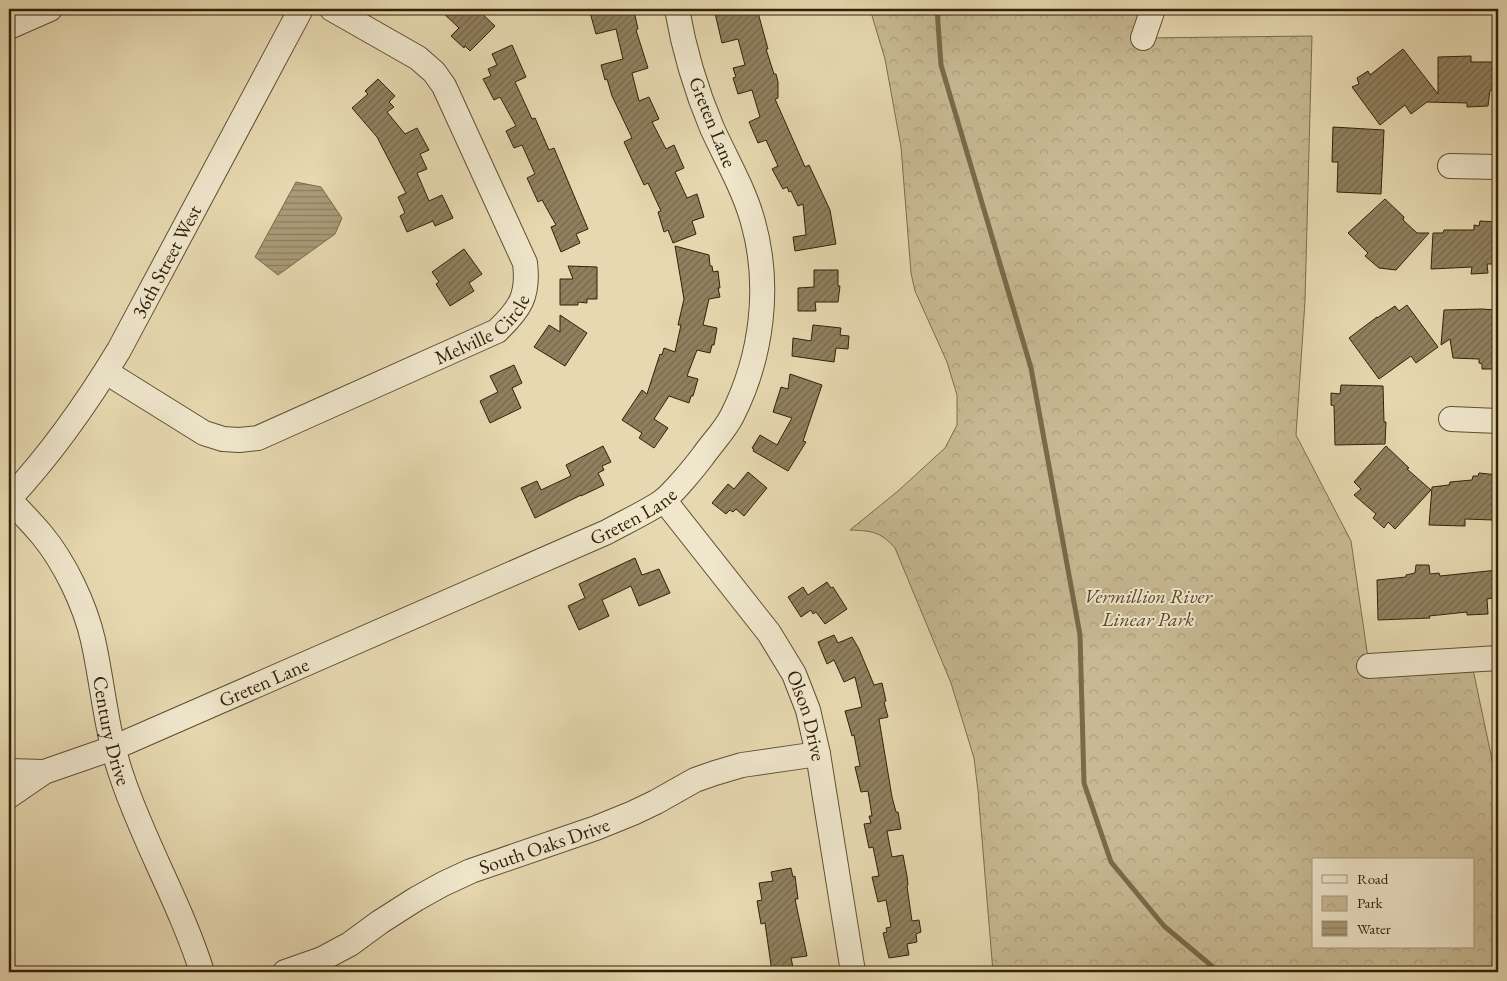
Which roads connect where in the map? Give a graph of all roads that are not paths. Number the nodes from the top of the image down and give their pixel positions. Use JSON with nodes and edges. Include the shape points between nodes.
{"nodes":[{"id":1,"x":50,"y":9,"type":"edge"},
{"id":2,"x":301,"y":9,"type":"edge"},
{"id":3,"x":332,"y":9,"type":"edge"},
{"id":4,"x":677,"y":9,"type":"edge"},
{"id":5,"x":1153,"y":9,"type":"edge"},
{"id":6,"x":9,"y":27,"type":"edge"},
{"id":7,"x":1143,"y":38,"type":"dead end"},
{"id":8,"x":1450,"y":166,"type":"dead end"},
{"id":9,"x":1498,"y":167,"type":"edge"},
{"id":10,"x":106,"y":372,"type":"junction"},
{"id":11,"x":1451,"y":419,"type":"dead end"},
{"id":12,"x":1498,"y":421,"type":"edge"},
{"id":13,"x":9,"y":499,"type":"edge"},
{"id":14,"x":664,"y":500,"type":"junction"},
{"id":15,"x":1498,"y":658,"type":"edge"},
{"id":16,"x":1369,"y":666,"type":"dead end"},
{"id":17,"x":113,"y":748,"type":"junction"},
{"id":18,"x":818,"y":754,"type":"junction"},
{"id":19,"x":9,"y":771,"type":"edge"},
{"id":20,"x":44,"y":772,"type":"junction"},
{"id":21,"x":9,"y":796,"type":"edge"},
{"id":22,"x":202,"y":972,"type":"edge"},
{"id":23,"x":285,"y":972,"type":"edge"},
{"id":24,"x":853,"y":972,"type":"edge"}],
"edges":[{"from":1,"to":6,"type":"street"},
{"from":2,"to":10,"type":"street","name":"36th Street West"},
{"from":3,"to":10,"type":"street","name":"Melville Circle","via":[[418,58],[444,86],[525,263],[527,279],[518,307],[497,331],[258,438],[223,439],[204,433]]},
{"from":4,"to":14,"type":"street","name":"Greten Lane","via":[[696,86],[753,221],[761,260],[762,301],[758,344],[748,379],[731,418]]},
{"from":5,"to":7,"type":"street"},
{"from":8,"to":9,"type":"street"},
{"from":10,"to":13,"type":"street","name":"36th Street West","via":[[49,454]]},
{"from":11,"to":12,"type":"street"},
{"from":13,"to":17,"type":"street","name":"Century Drive","via":[[43,536],[82,604],[93,639]]},
{"from":14,"to":17,"type":"street","name":"Greten Lane","via":[[607,532]]},
{"from":14,"to":18,"type":"street","name":"Olson Drive","via":[[769,633],[794,674],[808,710]]},
{"from":15,"to":16,"type":"street"},
{"from":17,"to":20,"type":"street","name":"Greten Lane"},
{"from":17,"to":22,"type":"street","name":"Century Drive"},
{"from":18,"to":23,"type":"street","name":"South Oaks Drive","via":[[742,765],[715,773],[596,828],[471,871],[416,899],[350,944],[322,959]]},
{"from":18,"to":24,"type":"street","name":"Olson Drive"},
{"from":19,"to":20,"type":"street"},
{"from":20,"to":21,"type":"street"}]}
